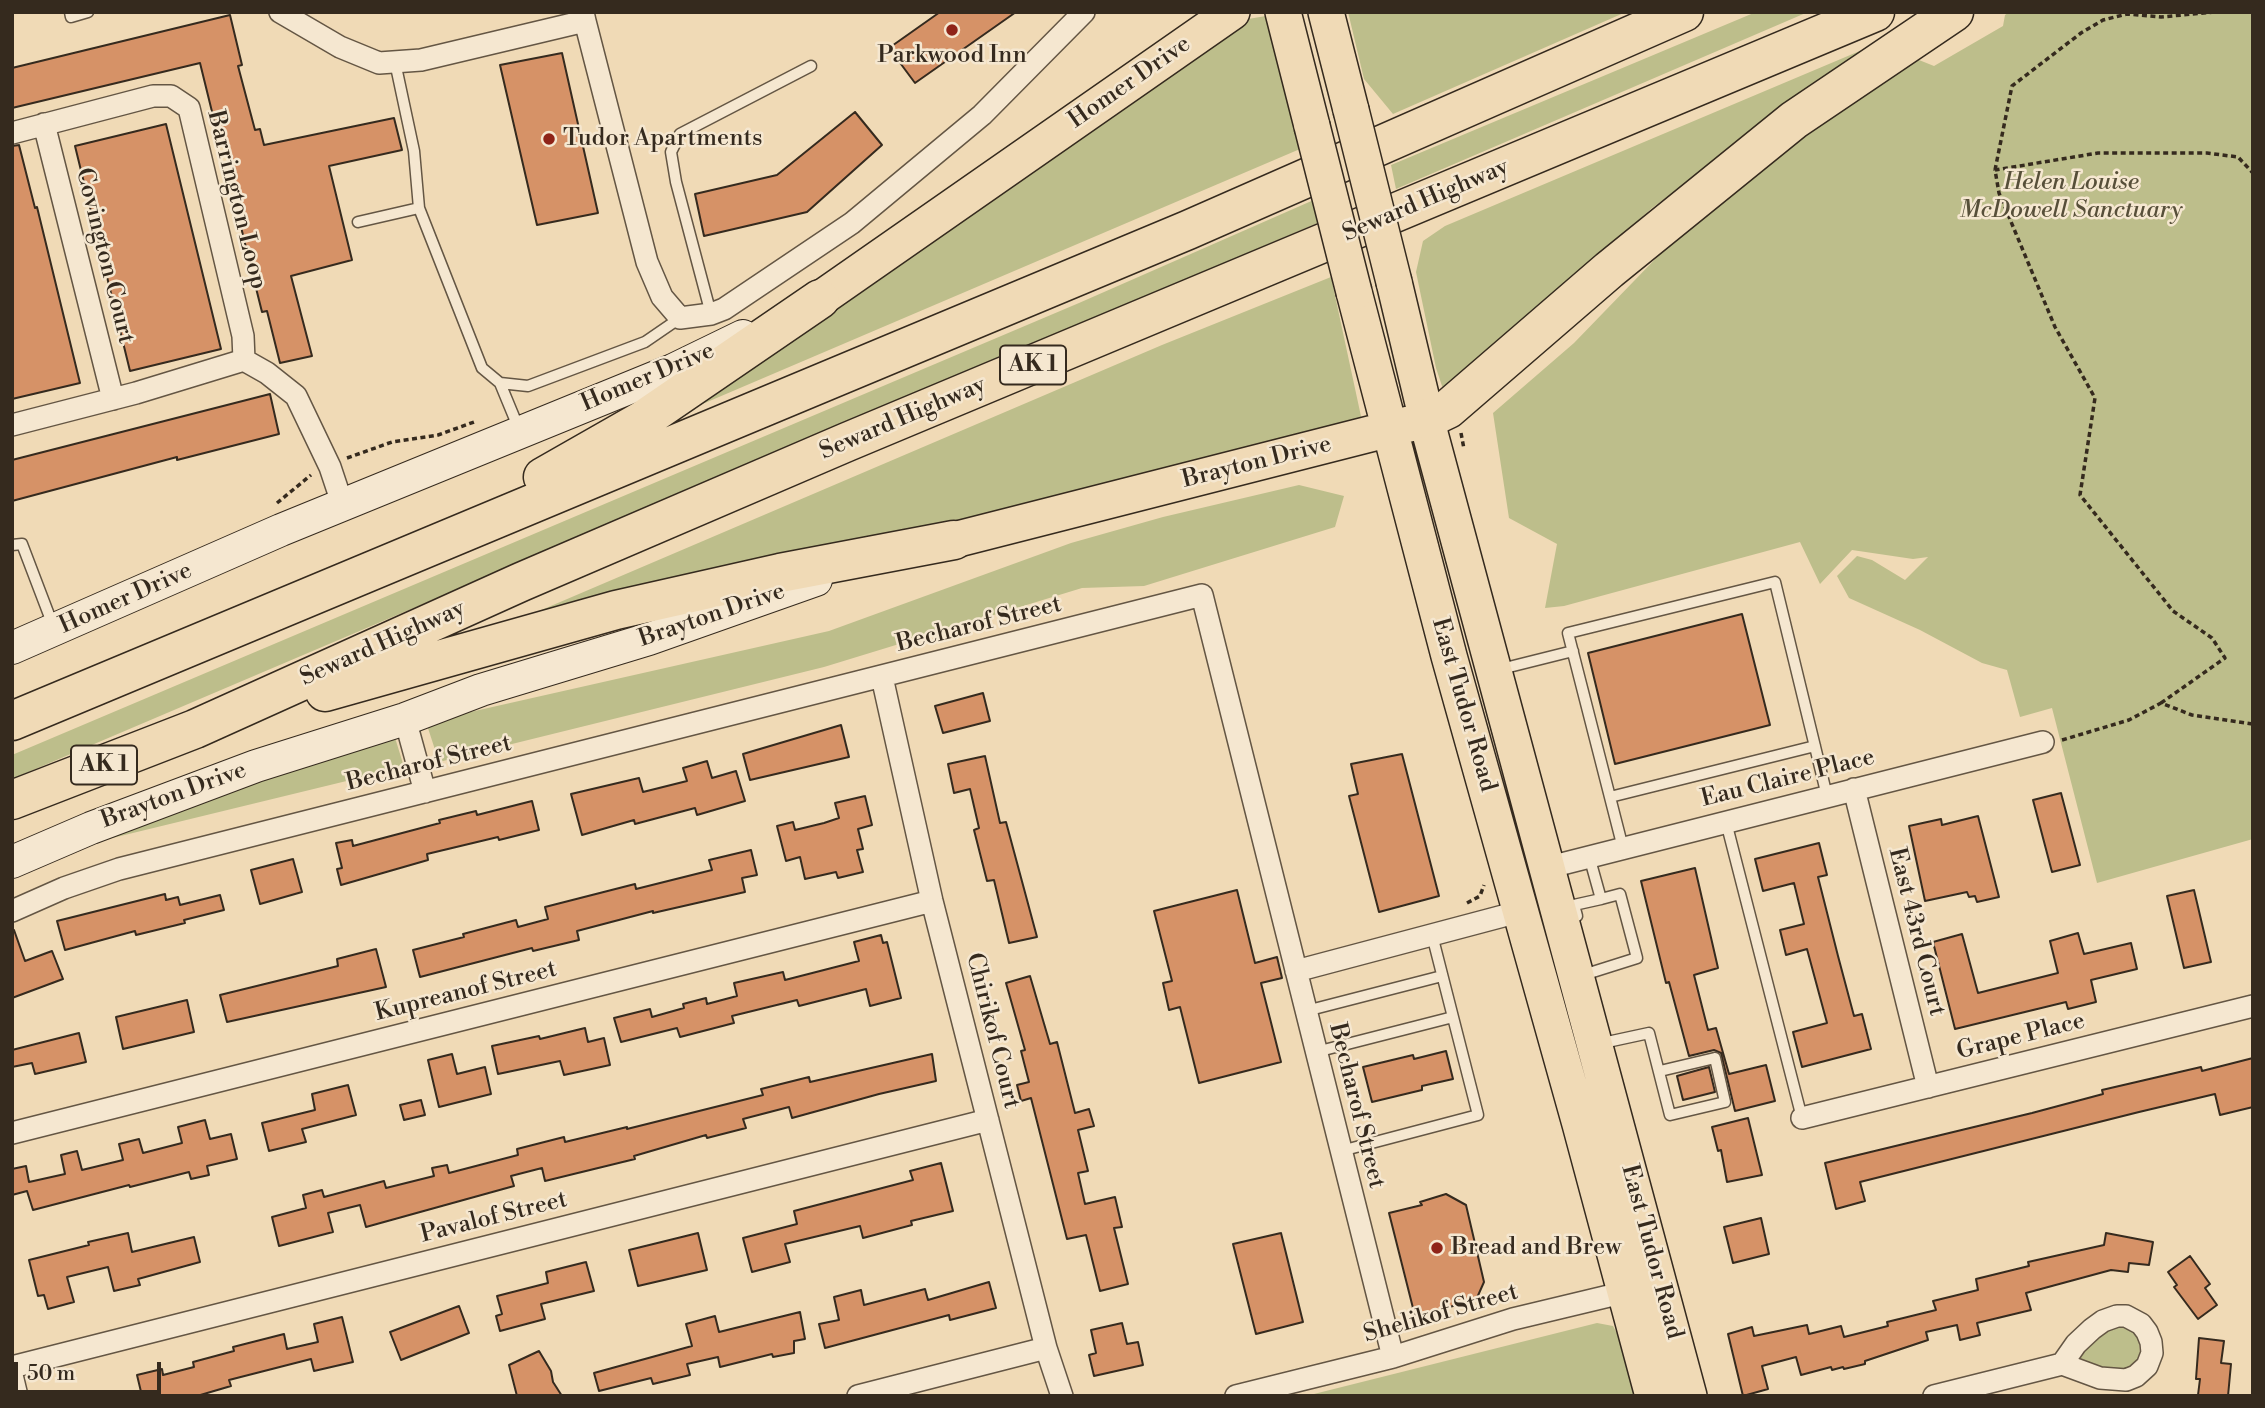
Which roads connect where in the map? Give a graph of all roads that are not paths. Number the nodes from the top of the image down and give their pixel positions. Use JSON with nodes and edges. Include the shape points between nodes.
{"nodes":[{"id":1,"x":70,"y":12,"type":"edge"},
{"id":2,"x":88,"y":12,"type":"edge"},
{"id":3,"x":280,"y":12,"type":"edge"},
{"id":4,"x":1084,"y":12,"type":"edge"},
{"id":5,"x":1232,"y":12,"type":"edge"},
{"id":6,"x":1283,"y":12,"type":"edge"},
{"id":7,"x":1326,"y":12,"type":"edge"},
{"id":8,"x":1684,"y":12,"type":"edge"},
{"id":9,"x":1875,"y":12,"type":"edge"},
{"id":10,"x":1954,"y":12,"type":"edge"},
{"id":11,"x":584,"y":17,"type":"edge"},
{"id":12,"x":395,"y":62,"type":"junction"},
{"id":13,"x":811,"y":66,"type":"dead end"},
{"id":14,"x":44,"y":124,"type":"junction"},
{"id":15,"x":12,"y":133,"type":"edge"},
{"id":16,"x":419,"y":208,"type":"junction"},
{"id":17,"x":358,"y":222,"type":"dead end"},
{"id":18,"x":820,"y":299,"type":"junction"},
{"id":19,"x":711,"y":314,"type":"junction"},
{"id":20,"x":680,"y":318,"type":"junction"},
{"id":21,"x":244,"y":360,"type":"junction"},
{"id":22,"x":500,"y":383,"type":"junction"},
{"id":23,"x":113,"y":400,"type":"junction"},
{"id":24,"x":1427,"y":419,"type":"junction"},
{"id":25,"x":12,"y":425,"type":"edge"},
{"id":26,"x":1388,"y":429,"type":"junction"},
{"id":27,"x":520,"y":431,"type":"junction"},
{"id":28,"x":343,"y":506,"type":"junction"},
{"id":29,"x":954,"y":540,"type":"junction"},
{"id":30,"x":12,"y":545,"type":"edge"},
{"id":31,"x":396,"y":561,"type":"junction"},
{"id":32,"x":55,"y":630,"type":"junction"},
{"id":33,"x":12,"y":648,"type":"edge"},
{"id":34,"x":1573,"y":651,"type":"junction"},
{"id":35,"x":1493,"y":671,"type":"junction"},
{"id":36,"x":881,"y":677,"type":"junction"},
{"id":37,"x":405,"y":719,"type":"junction"},
{"id":38,"x":12,"y":721,"type":"edge"},
{"id":39,"x":195,"y":729,"type":"junction"},
{"id":40,"x":2043,"y":743,"type":"road end"},
{"id":41,"x":1815,"y":746,"type":"junction"},
{"id":42,"x":1854,"y":789,"type":"junction"},
{"id":43,"x":425,"y":792,"type":"junction"},
{"id":44,"x":1827,"y":796,"type":"junction"},
{"id":45,"x":1610,"y":797,"type":"junction"},
{"id":46,"x":12,"y":800,"type":"edge"},
{"id":47,"x":1726,"y":822,"type":"junction"},
{"id":48,"x":1623,"y":848,"type":"junction"},
{"id":49,"x":1588,"y":856,"type":"junction"},
{"id":50,"x":12,"y":862,"type":"edge"},
{"id":51,"x":1546,"y":867,"type":"junction"},
{"id":52,"x":1601,"y":899,"type":"junction"},
{"id":53,"x":932,"y":901,"type":"junction"},
{"id":54,"x":12,"y":911,"type":"edge"},
{"id":55,"x":1522,"y":911,"type":"junction"},
{"id":56,"x":1581,"y":932,"type":"dead end"},
{"id":57,"x":1432,"y":935,"type":"junction"},
{"id":58,"x":1586,"y":969,"type":"junction"},
{"id":59,"x":1296,"y":971,"type":"junction"},
{"id":60,"x":1442,"y":976,"type":"junction"},
{"id":61,"x":2253,"y":1006,"type":"edge"},
{"id":62,"x":1306,"y":1011,"type":"junction"},
{"id":63,"x":1453,"y":1017,"type":"junction"},
{"id":64,"x":1595,"y":1045,"type":"junction"},
{"id":65,"x":1316,"y":1052,"type":"junction"},
{"id":66,"x":1660,"y":1071,"type":"junction"},
{"id":67,"x":1928,"y":1087,"type":"junction"},
{"id":68,"x":1802,"y":1118,"type":"joint"},
{"id":69,"x":988,"y":1120,"type":"junction"},
{"id":70,"x":12,"y":1133,"type":"edge"},
{"id":71,"x":1341,"y":1151,"type":"junction"},
{"id":72,"x":1660,"y":1283,"type":"junction"},
{"id":73,"x":1627,"y":1292,"type":"junction"},
{"id":74,"x":1046,"y":1348,"type":"junction"},
{"id":75,"x":1393,"y":1357,"type":"junction"},
{"id":76,"x":2062,"y":1364,"type":"dead end"},
{"id":77,"x":12,"y":1367,"type":"edge"},
{"id":78,"x":12,"y":1375,"type":"edge"},
{"id":79,"x":18,"y":1396,"type":"edge"},
{"id":80,"x":858,"y":1396,"type":"edge"},
{"id":81,"x":1062,"y":1396,"type":"edge"},
{"id":82,"x":1236,"y":1396,"type":"edge"},
{"id":83,"x":1653,"y":1396,"type":"edge"},
{"id":84,"x":1689,"y":1396,"type":"edge"},
{"id":85,"x":1934,"y":1396,"type":"edge"}],
"edges":[{"from":1,"to":2,"type":"lane","via":[[71,17]]},
{"from":3,"to":12,"type":"street","via":[[340,47],[379,62]]},
{"from":4,"to":19,"type":"street","name":"Homer Drive","via":[[982,115],[852,223]]},
{"from":5,"to":18,"type":"main road","name":"Homer Drive"},
{"from":6,"to":26,"type":"main road","name":"East Tudor Road","bridge":true},
{"from":7,"to":24,"type":"main road","name":"East Tudor Road","bridge":true},
{"from":8,"to":31,"type":"highway","number":"AK 1","via":[[1188,230]]},
{"from":9,"to":39,"type":"highway","name":"Seward Highway","number":"AK 1","via":[[810,458]]},
{"from":10,"to":24,"type":"highway","via":[[1794,120],[1448,409]]},
{"from":11,"to":12,"type":"street","via":[[421,60]]},
{"from":11,"to":20,"type":"street","name":"Homer Drive","via":[[646,262],[662,298]]},
{"from":12,"to":16,"type":"lane","via":[[414,151]]},
{"from":13,"to":19,"type":"lane","via":[[680,134],[671,152]]},
{"from":14,"to":15,"type":"street","name":"Barrington Loop"},
{"from":14,"to":21,"type":"street","name":"Barrington Loop","via":[[153,96],[171,96],[189,108],[243,336]]},
{"from":14,"to":23,"type":"street","name":"Covington Court"},
{"from":16,"to":17,"type":"lane"},
{"from":16,"to":22,"type":"lane","via":[[482,368]]},
{"from":18,"to":27,"type":"main road","name":"Homer Drive","via":[[673,370]]},
{"from":18,"to":31,"type":"highway","via":[[643,420]]},
{"from":19,"to":20,"type":"street","name":"Homer Drive"},
{"from":20,"to":22,"type":"lane","via":[[645,342],[528,386]]},
{"from":21,"to":23,"type":"street"},
{"from":21,"to":28,"type":"street","via":[[296,396]]},
{"from":22,"to":27,"type":"lane"},
{"from":23,"to":25,"type":"street"},
{"from":24,"to":26,"type":"main road","name":"Brayton Drive"},
{"from":24,"to":35,"type":"main road","name":"East Tudor Road"},
{"from":26,"to":29,"type":"main road","name":"Brayton Drive"},
{"from":26,"to":55,"type":"main road","name":"East Tudor Road"},
{"from":27,"to":28,"type":"main road","name":"Homer Drive"},
{"from":28,"to":32,"type":"main road","name":"Homer Drive"},
{"from":29,"to":37,"type":"main road","name":"Brayton Drive","via":[[805,583]]},
{"from":29,"to":39,"type":"highway","via":[[616,610]]},
{"from":30,"to":32,"type":"lane","via":[[22,544]]},
{"from":31,"to":38,"type":"highway","number":"AK 1"},
{"from":32,"to":33,"type":"main road","name":"Homer Drive"},
{"from":34,"to":35,"type":"lane"},
{"from":34,"to":41,"type":"lane","via":[[1568,633],[1775,582]]},
{"from":34,"to":45,"type":"lane"},
{"from":35,"to":51,"type":"main road","name":"East Tudor Road"},
{"from":36,"to":43,"type":"street","name":"Becharof Street"},
{"from":36,"to":53,"type":"street","name":"Chirikof Court"},
{"from":36,"to":59,"type":"street","name":"Becharof Street","via":[[1202,595]]},
{"from":37,"to":43,"type":"street"},
{"from":37,"to":50,"type":"main road","name":"Brayton Drive","via":[[256,766]]},
{"from":39,"to":46,"type":"highway","name":"Seward Highway","number":"AK 1"},
{"from":40,"to":42,"type":"street","name":"Eau Claire Place"},
{"from":41,"to":44,"type":"lane"},
{"from":41,"to":45,"type":"lane"},
{"from":42,"to":44,"type":"street","name":"Eau Claire Place"},
{"from":42,"to":67,"type":"street","name":"East 43rd Court"},
{"from":43,"to":54,"type":"street","name":"Becharof Street","via":[[119,869]]},
{"from":44,"to":47,"type":"street","name":"Eau Claire Place"},
{"from":45,"to":48,"type":"lane"},
{"from":47,"to":48,"type":"street","name":"Eau Claire Place"},
{"from":47,"to":68,"type":"lane"},
{"from":48,"to":49,"type":"street","name":"Eau Claire Place"},
{"from":49,"to":51,"type":"street","name":"Eau Claire Place"},
{"from":49,"to":52,"type":"lane"},
{"from":51,"to":58,"type":"main road","name":"East Tudor Road"},
{"from":52,"to":56,"type":"lane","via":[[1574,905]]},
{"from":52,"to":58,"type":"lane","via":[[1620,894],[1637,958]]},
{"from":53,"to":69,"type":"street","name":"Chirikof Court"},
{"from":53,"to":70,"type":"street","name":"Kupreanof Street"},
{"from":55,"to":57,"type":"street"},
{"from":55,"to":73,"type":"main road","name":"East Tudor Road"},
{"from":57,"to":59,"type":"street"},
{"from":57,"to":60,"type":"lane"},
{"from":58,"to":64,"type":"main road","name":"East Tudor Road"},
{"from":59,"to":62,"type":"street","name":"Becharof Street"},
{"from":60,"to":62,"type":"lane"},
{"from":60,"to":63,"type":"lane"},
{"from":61,"to":67,"type":"street","name":"Grape Place"},
{"from":62,"to":65,"type":"street","name":"Becharof Street"},
{"from":63,"to":65,"type":"lane"},
{"from":63,"to":71,"type":"lane","via":[[1478,1115]]},
{"from":64,"to":66,"type":"lane","via":[[1649,1033]]},
{"from":64,"to":72,"type":"main road","name":"East Tudor Road"},
{"from":65,"to":71,"type":"street","name":"Becharof Street"},
{"from":66,"to":66,"type":"lane","via":[[1671,1115],[1725,1102],[1715,1058]]},
{"from":67,"to":68,"type":"street","name":"Grape Place"},
{"from":69,"to":74,"type":"street","name":"Chirikof Court"},
{"from":69,"to":77,"type":"street","name":"Pavalof Street"},
{"from":71,"to":75,"type":"street","name":"Becharof Street"},
{"from":72,"to":73,"type":"street","name":"Shelikof Street"},
{"from":72,"to":84,"type":"main road","name":"East Tudor Road"},
{"from":73,"to":75,"type":"street","name":"Shelikof Street","via":[[1513,1319]]},
{"from":73,"to":83,"type":"main road","name":"East Tudor Road"},
{"from":74,"to":80,"type":"street"},
{"from":74,"to":81,"type":"street","name":"Chirikof Court"},
{"from":75,"to":82,"type":"street","name":"Shelikof Street"},
{"from":76,"to":85,"type":"street"},
{"from":78,"to":79,"type":"street"}]}
